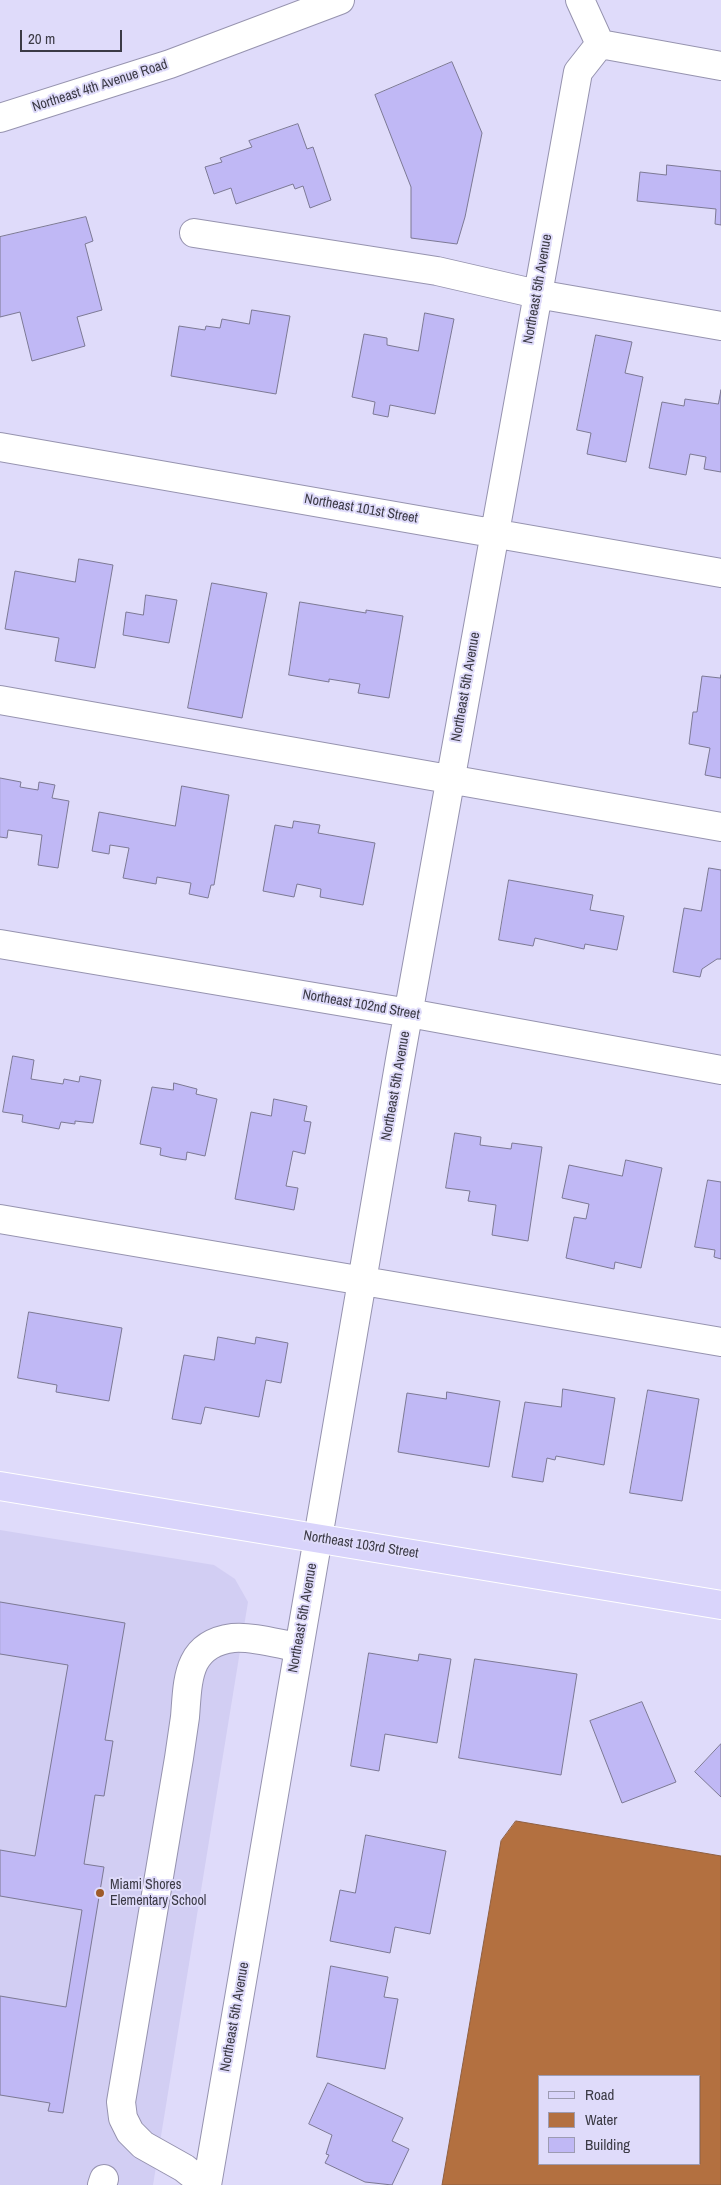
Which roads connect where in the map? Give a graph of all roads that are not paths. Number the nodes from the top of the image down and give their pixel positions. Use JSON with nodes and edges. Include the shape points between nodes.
{"nodes":[{"id":1,"x":340,"y":0,"type":"edge"},
{"id":2,"x":580,"y":0,"type":"edge"},
{"id":3,"x":600,"y":44,"type":"junction"},
{"id":4,"x":721,"y":66,"type":"edge"},
{"id":5,"x":0,"y":118,"type":"edge"},
{"id":6,"x":194,"y":233,"type":"dead end"},
{"id":7,"x":537,"y":294,"type":"junction"},
{"id":8,"x":721,"y":326,"type":"edge"},
{"id":9,"x":0,"y":446,"type":"edge"},
{"id":10,"x":494,"y":532,"type":"junction"},
{"id":11,"x":721,"y":573,"type":"edge"},
{"id":12,"x":0,"y":700,"type":"edge"},
{"id":13,"x":450,"y":779,"type":"junction"},
{"id":14,"x":721,"y":827,"type":"edge"},
{"id":15,"x":0,"y":944,"type":"edge"},
{"id":16,"x":409,"y":1013,"type":"junction"},
{"id":17,"x":721,"y":1070,"type":"edge"},
{"id":18,"x":0,"y":1219,"type":"edge"},
{"id":19,"x":361,"y":1281,"type":"junction"},
{"id":20,"x":721,"y":1342,"type":"edge"},
{"id":21,"x":0,"y":1486,"type":"edge"},
{"id":22,"x":316,"y":1538,"type":"junction"},
{"id":23,"x":721,"y":1605,"type":"edge"},
{"id":24,"x":297,"y":1648,"type":"junction"},
{"id":25,"x":206,"y":2185,"type":"edge"}],
"edges":[{"from":1,"to":5,"type":"street","name":"Northeast 4th Avenue Road","via":[[170,64]]},
{"from":2,"to":3,"type":"street"},
{"from":3,"to":4,"type":"street"},
{"from":3,"to":7,"type":"street","name":"Northeast 5th Avenue","via":[[578,72]]},
{"from":6,"to":7,"type":"street","via":[[437,271]]},
{"from":7,"to":8,"type":"street"},
{"from":7,"to":10,"type":"street","name":"Northeast 5th Avenue"},
{"from":9,"to":10,"type":"street","name":"Northeast 101st Street"},
{"from":10,"to":11,"type":"street","name":"Northeast 101st Street"},
{"from":10,"to":13,"type":"street","name":"Northeast 5th Avenue"},
{"from":12,"to":13,"type":"street"},
{"from":13,"to":14,"type":"street"},
{"from":13,"to":16,"type":"street","name":"Northeast 5th Avenue"},
{"from":15,"to":16,"type":"street","name":"Northeast 102nd Street"},
{"from":16,"to":17,"type":"street","name":"Northeast 102nd Street"},
{"from":16,"to":19,"type":"street","name":"Northeast 5th Avenue"},
{"from":18,"to":19,"type":"street"},
{"from":19,"to":20,"type":"street"},
{"from":19,"to":22,"type":"street","name":"Northeast 5th Avenue"},
{"from":21,"to":22,"type":"main road","name":"Northeast 103rd Street"},
{"from":22,"to":23,"type":"main road","name":"Northeast 103rd Street"},
{"from":22,"to":24,"type":"street","name":"Northeast 5th Avenue"},
{"from":24,"to":25,"type":"street","name":"Northeast 5th Avenue"},
{"from":24,"to":25,"type":"street","via":[[245,1638],[224,1640],[200,1655],[191,1667],[186,1684],[179,1758],[121,2102],[123,2118],[130,2132],[143,2145],[184,2168]]}]}
